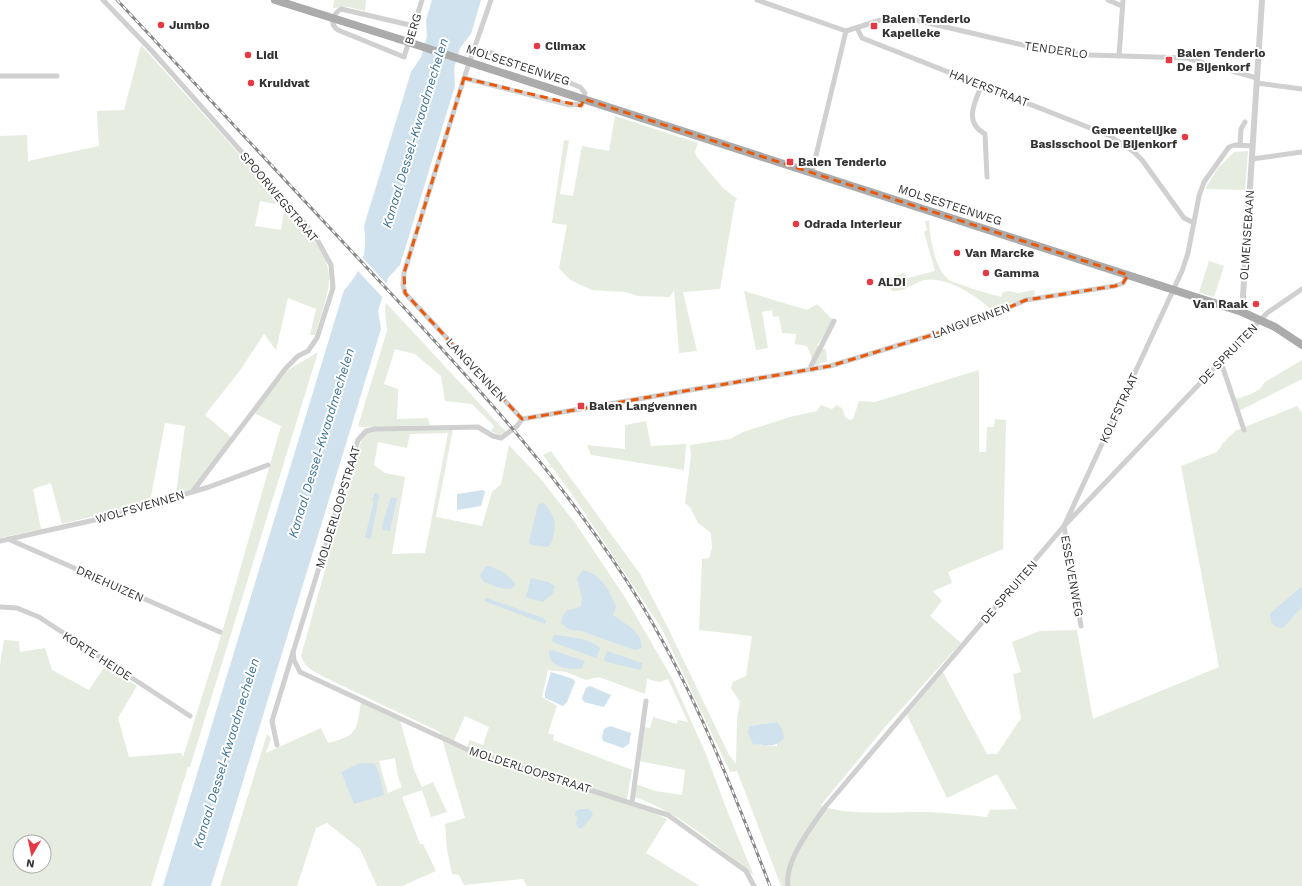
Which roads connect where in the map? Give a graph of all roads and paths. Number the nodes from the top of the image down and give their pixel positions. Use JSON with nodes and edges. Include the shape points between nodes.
{"nodes":[{"id":1,"x":103,"y":0,"type":"edge"},
{"id":2,"x":275,"y":0,"type":"edge"},
{"id":3,"x":422,"y":0,"type":"edge"},
{"id":4,"x":491,"y":0,"type":"edge"},
{"id":5,"x":757,"y":0,"type":"edge"},
{"id":6,"x":1108,"y":0,"type":"edge"},
{"id":7,"x":1262,"y":0,"type":"edge"},
{"id":8,"x":1122,"y":3,"type":"edge"},
{"id":9,"x":333,"y":18,"type":"junction"},
{"id":10,"x":414,"y":26,"type":"junction"},
{"id":11,"x":857,"y":28,"type":"junction"},
{"id":12,"x":846,"y":31,"type":"junction"},
{"id":13,"x":474,"y":48,"type":"junction"},
{"id":14,"x":1119,"y":56,"type":"junction"},
{"id":15,"x":0,"y":76,"type":"edge"},
{"id":16,"x":58,"y":76,"type":"dead end"},
{"id":17,"x":464,"y":78,"type":"junction"},
{"id":18,"x":1257,"y":80,"type":"junction"},
{"id":19,"x":982,"y":84,"type":"junction"},
{"id":20,"x":1302,"y":89,"type":"edge"},
{"id":21,"x":584,"y":99,"type":"junction"},
{"id":22,"x":1245,"y":122,"type":"dead end"},
{"id":23,"x":1240,"y":145,"type":"junction"},
{"id":24,"x":1252,"y":146,"type":"junction"},
{"id":25,"x":1302,"y":152,"type":"edge"},
{"id":26,"x":1252,"y":159,"type":"junction"},
{"id":27,"x":812,"y":172,"type":"junction"},
{"id":28,"x":987,"y":177,"type":"dead end"},
{"id":29,"x":1194,"y":223,"type":"junction"},
{"id":30,"x":1128,"y":275,"type":"junction"},
{"id":31,"x":1302,"y":289,"type":"edge"},
{"id":32,"x":1174,"y":290,"type":"junction"},
{"id":33,"x":1242,"y":312,"type":"junction"},
{"id":34,"x":1261,"y":320,"type":"junction"},
{"id":35,"x":834,"y":321,"type":"dead end"},
{"id":36,"x":1302,"y":345,"type":"edge"},
{"id":37,"x":1221,"y":362,"type":"junction"},
{"id":38,"x":812,"y":370,"type":"junction"},
{"id":39,"x":522,"y":419,"type":"junction"},
{"id":40,"x":1244,"y":430,"type":"dead end"},
{"id":41,"x":268,"y":465,"type":"dead end"},
{"id":42,"x":193,"y":491,"type":"junction"},
{"id":43,"x":1064,"y":526,"type":"junction"},
{"id":44,"x":8,"y":539,"type":"junction"},
{"id":45,"x":0,"y":541,"type":"edge"},
{"id":46,"x":0,"y":607,"type":"edge"},
{"id":47,"x":1081,"y":626,"type":"dead end"},
{"id":48,"x":220,"y":632,"type":"dead end"},
{"id":49,"x":293,"y":652,"type":"junction"},
{"id":50,"x":300,"y":672,"type":"junction"},
{"id":51,"x":286,"y":674,"type":"junction"},
{"id":52,"x":646,"y":701,"type":"dead end"},
{"id":53,"x":190,"y":716,"type":"dead end"},
{"id":54,"x":278,"y":745,"type":"dead end"},
{"id":55,"x":632,"y":802,"type":"junction"},
{"id":56,"x":754,"y":886,"type":"edge"},
{"id":57,"x":788,"y":886,"type":"edge"}],
"edges":[{"from":1,"to":42,"type":"street","name":"SPOORWEGSTRAAT","via":[[151,50],[305,223],[327,256],[333,272],[333,288],[313,346],[286,368]]},
{"from":2,"to":9,"type":"main road","name":"MOLSESTEENWEG"},
{"from":3,"to":10,"type":"street","name":"BERG"},
{"from":4,"to":13,"type":"street","name":"LANGVENNEN","via":[[479,40]]},
{"from":5,"to":12,"type":"street"},
{"from":6,"to":8,"type":"street"},
{"from":7,"to":18,"type":"street","name":"OLMENSEBAAN"},
{"from":8,"to":14,"type":"street"},
{"from":9,"to":10,"type":"street","via":[[341,9]]},
{"from":9,"to":10,"type":"street","name":"BERG","via":[[333,27],[338,30],[404,57]]},
{"from":9,"to":21,"type":"main road","name":"MOLSESTEENWEG","bridge":true},
{"from":11,"to":12,"type":"street"},
{"from":11,"to":14,"type":"street","name":"TENDERLO","via":[[887,18],[911,19],[1036,48]]},
{"from":11,"to":19,"type":"street","name":"HAVERSTRAAT","via":[[862,38]]},
{"from":12,"to":27,"type":"street"},
{"from":13,"to":17,"type":"street","name":"LANGVENNEN"},
{"from":13,"to":21,"type":"street","name":"MOLSESTEENWEG","via":[[580,87],[585,93]]},
{"from":14,"to":18,"type":"street","name":"TENDERLO","via":[[1186,58]]},
{"from":15,"to":16,"type":"street"},
{"from":17,"to":21,"type":"street","name":"MOLSESTEENWEG","via":[[570,105],[579,106]]},
{"from":17,"to":39,"type":"street","name":"LANGVENNEN","via":[[404,273],[403,285],[406,293]]},
{"from":18,"to":20,"type":"street","name":"TENDERLO"},
{"from":18,"to":24,"type":"street","name":"OLMENSEBAAN"},
{"from":19,"to":28,"type":"street","via":[[973,105],[972,122],[985,134]]},
{"from":19,"to":29,"type":"street","name":"HAVERSTRAAT","via":[[1122,143],[1142,160],[1184,218]]},
{"from":21,"to":27,"type":"main road","name":"MOLSESTEENWEG"},
{"from":22,"to":23,"type":"street","via":[[1241,129]]},
{"from":23,"to":24,"type":"street"},
{"from":23,"to":29,"type":"street","name":"KOLFSTRAAT","via":[[1229,147],[1208,173],[1198,196]]},
{"from":24,"to":26,"type":"street","name":"OLMENSEBAAN"},
{"from":25,"to":26,"type":"street"},
{"from":26,"to":33,"type":"street","name":"OLMENSEBAAN"},
{"from":27,"to":30,"type":"main road","name":"MOLSESTEENWEG"},
{"from":29,"to":32,"type":"street","name":"KOLFSTRAAT","via":[[1188,253]]},
{"from":30,"to":32,"type":"main road","name":"MOLSESTEENWEG"},
{"from":30,"to":38,"type":"street","name":"LANGVENNEN","via":[[1123,283],[1115,286],[1026,300],[964,326]]},
{"from":31,"to":34,"type":"street","name":"DE SPRUITEN"},
{"from":32,"to":33,"type":"main road","name":"MOLSESTEENWEG"},
{"from":32,"to":43,"type":"street","name":"KOLFSTRAAT"},
{"from":33,"to":34,"type":"main road","name":"MOLSESTEENWEG"},
{"from":34,"to":36,"type":"main road","name":"MOLSESTEENWEG"},
{"from":34,"to":37,"type":"street","name":"DE SPRUITEN"},
{"from":35,"to":38,"type":"street","via":[[811,366]]},
{"from":37,"to":40,"type":"street"},
{"from":37,"to":43,"type":"street","name":"DE SPRUITEN"},
{"from":38,"to":39,"type":"street","name":"LANGVENNEN"},
{"from":39,"to":49,"type":"street","name":"MOLDERLOOPSTRAAT","via":[[501,438],[478,427],[375,429],[362,434],[358,440]]},
{"from":41,"to":42,"type":"street","name":"WOLFSVENNEN"},
{"from":42,"to":44,"type":"street","name":"WOLFSVENNEN","via":[[108,517]]},
{"from":43,"to":47,"type":"street","name":"ESSEVENWEG"},
{"from":43,"to":57,"type":"street","name":"DE SPRUITEN","via":[[826,806],[795,854],[790,867]]},
{"from":44,"to":45,"type":"street"},
{"from":44,"to":48,"type":"street","name":"DRIEHUIZEN"},
{"from":46,"to":53,"type":"street","name":"KORTE HEIDE","via":[[17,608],[39,617]]},
{"from":49,"to":50,"type":"street"},
{"from":49,"to":51,"type":"street","name":"MOLDERLOOPSTRAAT"},
{"from":50,"to":51,"type":"street"},
{"from":50,"to":55,"type":"street","name":"MOLDERLOOPSTRAAT","via":[[476,754]]},
{"from":51,"to":54,"type":"street","name":"MOLDERLOOPSTRAAT","via":[[272,720]]},
{"from":52,"to":55,"type":"street"},
{"from":55,"to":56,"type":"street","name":"MOLDERLOOPSTRAAT","via":[[660,811],[676,820],[746,871]]}]}
